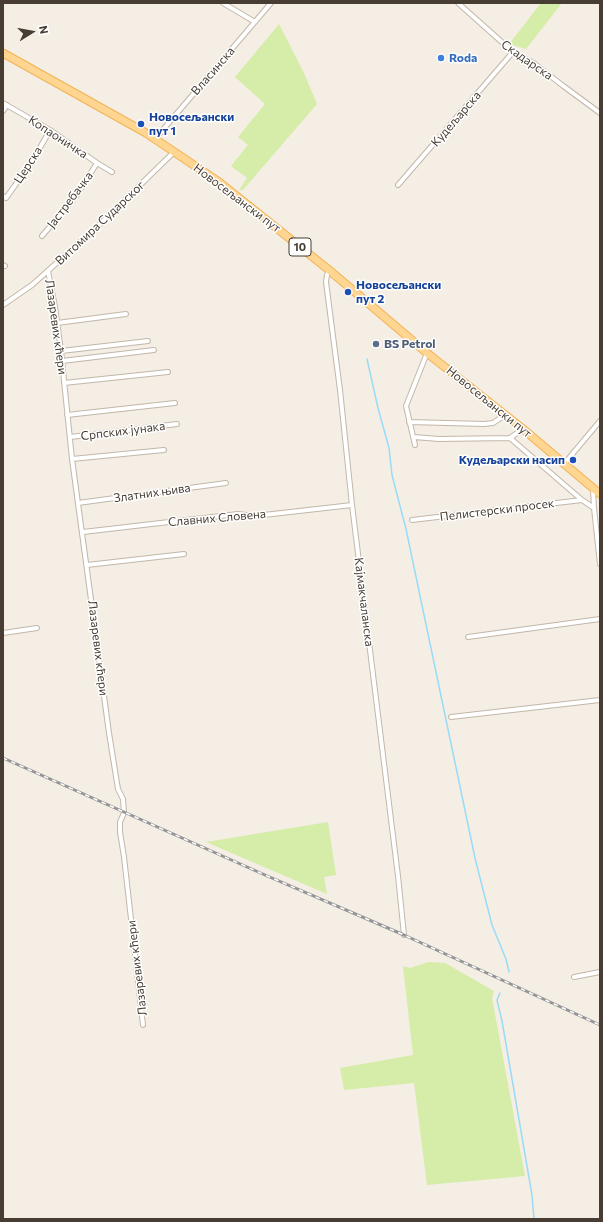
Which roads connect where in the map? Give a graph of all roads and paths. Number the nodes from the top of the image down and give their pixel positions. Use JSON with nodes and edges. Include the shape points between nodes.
{"nodes":[{"id":1,"x":223,"y":3,"type":"edge"},
{"id":2,"x":271,"y":3,"type":"edge"},
{"id":3,"x":458,"y":3,"type":"edge"},
{"id":4,"x":255,"y":22,"type":"junction"},
{"id":5,"x":513,"y":52,"type":"junction"},
{"id":6,"x":3,"y":53,"type":"edge"},
{"id":7,"x":5,"y":104,"type":"edge"},
{"id":8,"x":3,"y":111,"type":"edge"},
{"id":9,"x":600,"y":112,"type":"edge"},
{"id":10,"x":50,"y":130,"type":"junction"},
{"id":11,"x":155,"y":139,"type":"junction"},
{"id":12,"x":174,"y":152,"type":"junction"},
{"id":13,"x":97,"y":163,"type":"junction"},
{"id":14,"x":112,"y":172,"type":"dead end"},
{"id":15,"x":398,"y":185,"type":"dead end"},
{"id":16,"x":4,"y":197,"type":"edge"},
{"id":17,"x":3,"y":203,"type":"edge"},
{"id":18,"x":42,"y":236,"type":"dead end"},
{"id":19,"x":329,"y":270,"type":"junction"},
{"id":20,"x":48,"y":271,"type":"junction"},
{"id":21,"x":3,"y":305,"type":"edge"},
{"id":22,"x":126,"y":314,"type":"dead end"},
{"id":23,"x":57,"y":324,"type":"junction"},
{"id":24,"x":148,"y":340,"type":"dead end"},
{"id":25,"x":61,"y":350,"type":"junction"},
{"id":26,"x":154,"y":350,"type":"dead end"},
{"id":27,"x":427,"y":352,"type":"junction"},
{"id":28,"x":62,"y":361,"type":"junction"},
{"id":29,"x":168,"y":372,"type":"dead end"},
{"id":30,"x":64,"y":383,"type":"junction"},
{"id":31,"x":175,"y":403,"type":"dead end"},
{"id":32,"x":67,"y":415,"type":"junction"},
{"id":33,"x":505,"y":415,"type":"junction"},
{"id":34,"x":600,"y":421,"type":"edge"},
{"id":35,"x":410,"y":422,"type":"junction"},
{"id":36,"x":177,"y":424,"type":"dead end"},
{"id":37,"x":523,"y":429,"type":"junction"},
{"id":38,"x":70,"y":437,"type":"junction"},
{"id":39,"x":414,"y":437,"type":"junction"},
{"id":40,"x":510,"y":438,"type":"junction"},
{"id":41,"x":416,"y":445,"type":"dead end"},
{"id":42,"x":164,"y":450,"type":"dead end"},
{"id":43,"x":72,"y":459,"type":"junction"},
{"id":44,"x":564,"y":464,"type":"junction"},
{"id":45,"x":226,"y":483,"type":"dead end"},
{"id":46,"x":593,"y":489,"type":"junction"},
{"id":47,"x":600,"y":494,"type":"edge"},
{"id":48,"x":582,"y":500,"type":"junction"},
{"id":49,"x":78,"y":503,"type":"junction"},
{"id":50,"x":352,"y":506,"type":"junction"},
{"id":51,"x":594,"y":508,"type":"junction"},
{"id":52,"x":412,"y":520,"type":"dead end"},
{"id":53,"x":83,"y":532,"type":"junction"},
{"id":54,"x":184,"y":554,"type":"dead end"},
{"id":55,"x":600,"y":564,"type":"edge"},
{"id":56,"x":87,"y":565,"type":"junction"},
{"id":57,"x":600,"y":619,"type":"edge"},
{"id":58,"x":37,"y":628,"type":"dead end"},
{"id":59,"x":3,"y":633,"type":"edge"},
{"id":60,"x":468,"y":637,"type":"dead end"},
{"id":61,"x":600,"y":700,"type":"edge"},
{"id":62,"x":451,"y":717,"type":"dead end"},
{"id":63,"x":404,"y":935,"type":"dead end"},
{"id":64,"x":600,"y":972,"type":"edge"},
{"id":65,"x":574,"y":977,"type":"dead end"},
{"id":66,"x":143,"y":1025,"type":"dead end"}],
"edges":[{"from":1,"to":4,"type":"street"},
{"from":2,"to":4,"type":"street","name":"Власинска"},
{"from":3,"to":5,"type":"street","name":"Скадарска"},
{"from":4,"to":11,"type":"street","name":"Власинска"},
{"from":5,"to":9,"type":"street","name":"Скадарска","via":[[535,64]]},
{"from":5,"to":15,"type":"street","name":"Кудељарска"},
{"from":6,"to":11,"type":"main road","name":"Новосељански пут","number":"10"},
{"from":7,"to":8,"type":"street"},
{"from":7,"to":10,"type":"street","name":"Копаоничка"},
{"from":10,"to":13,"type":"street","name":"Копаоничка"},
{"from":10,"to":16,"type":"street","name":"Церска","via":[[32,160]]},
{"from":11,"to":12,"type":"main road","name":"Новосељански пут","number":"10"},
{"from":12,"to":19,"type":"main road","name":"Новосељански пут","number":"10","via":[[219,182]]},
{"from":12,"to":20,"type":"street","name":"Витомира Сударског"},
{"from":13,"to":14,"type":"street","name":"Копаоничка"},
{"from":13,"to":18,"type":"street","name":"Јастребачка","via":[[77,195]]},
{"from":16,"to":17,"type":"street","name":"Церска"},
{"from":19,"to":27,"type":"main road","name":"Новосељански пут","number":"10"},
{"from":19,"to":50,"type":"street","name":"Кајмакчаланска","via":[[326,282]]},
{"from":20,"to":21,"type":"street","name":"Витомира Сударског"},
{"from":20,"to":23,"type":"street","name":"Лазаревих кћери"},
{"from":22,"to":23,"type":"street"},
{"from":23,"to":25,"type":"street","name":"Лазаревих кћери"},
{"from":24,"to":25,"type":"street"},
{"from":25,"to":28,"type":"street","name":"Лазаревих кћери"},
{"from":26,"to":28,"type":"street"},
{"from":27,"to":33,"type":"main road","name":"Новосељански пут","number":"10"},
{"from":27,"to":35,"type":"street","via":[[406,408]]},
{"from":28,"to":30,"type":"street","name":"Лазаревих кћери"},
{"from":29,"to":30,"type":"street"},
{"from":30,"to":32,"type":"street","name":"Лазаревих кћери"},
{"from":31,"to":32,"type":"street"},
{"from":32,"to":38,"type":"street","name":"Лазаревих кћери"},
{"from":33,"to":35,"type":"street","via":[[493,424]]},
{"from":33,"to":37,"type":"main road","name":"Новосељански пут","number":"10"},
{"from":34,"to":44,"type":"street"},
{"from":35,"to":39,"type":"street"},
{"from":36,"to":38,"type":"street","name":"Српских јунака"},
{"from":37,"to":40,"type":"street"},
{"from":37,"to":44,"type":"main road","name":"Новосељански пут","number":"10"},
{"from":38,"to":43,"type":"street","name":"Лазаревих кћери"},
{"from":39,"to":40,"type":"street"},
{"from":39,"to":41,"type":"street"},
{"from":40,"to":48,"type":"street"},
{"from":42,"to":43,"type":"street"},
{"from":43,"to":49,"type":"street","name":"Лазаревих кћери"},
{"from":44,"to":46,"type":"main road","name":"Новосељански пут","number":"10"},
{"from":45,"to":49,"type":"street","name":"Златних њива"},
{"from":46,"to":47,"type":"main road","name":"Новосељански пут","number":"10"},
{"from":46,"to":51,"type":"street"},
{"from":48,"to":51,"type":"street"},
{"from":48,"to":52,"type":"street","name":"Пелистерски просек"},
{"from":49,"to":53,"type":"street","name":"Лазаревих кћери"},
{"from":50,"to":53,"type":"street","name":"Славних Словена","via":[[255,516],[238,514]]},
{"from":50,"to":63,"type":"street","name":"Кајмакчаланска"},
{"from":51,"to":55,"type":"street"},
{"from":53,"to":56,"type":"street","name":"Лазаревих кћери"},
{"from":54,"to":56,"type":"street"},
{"from":56,"to":66,"type":"street","name":"Лазаревих кћери","via":[[110,741],[118,788],[123,799],[124,813],[120,822],[120,832]]},
{"from":57,"to":60,"type":"street"},
{"from":58,"to":59,"type":"street"},
{"from":61,"to":62,"type":"street"},
{"from":64,"to":65,"type":"street"}]}
